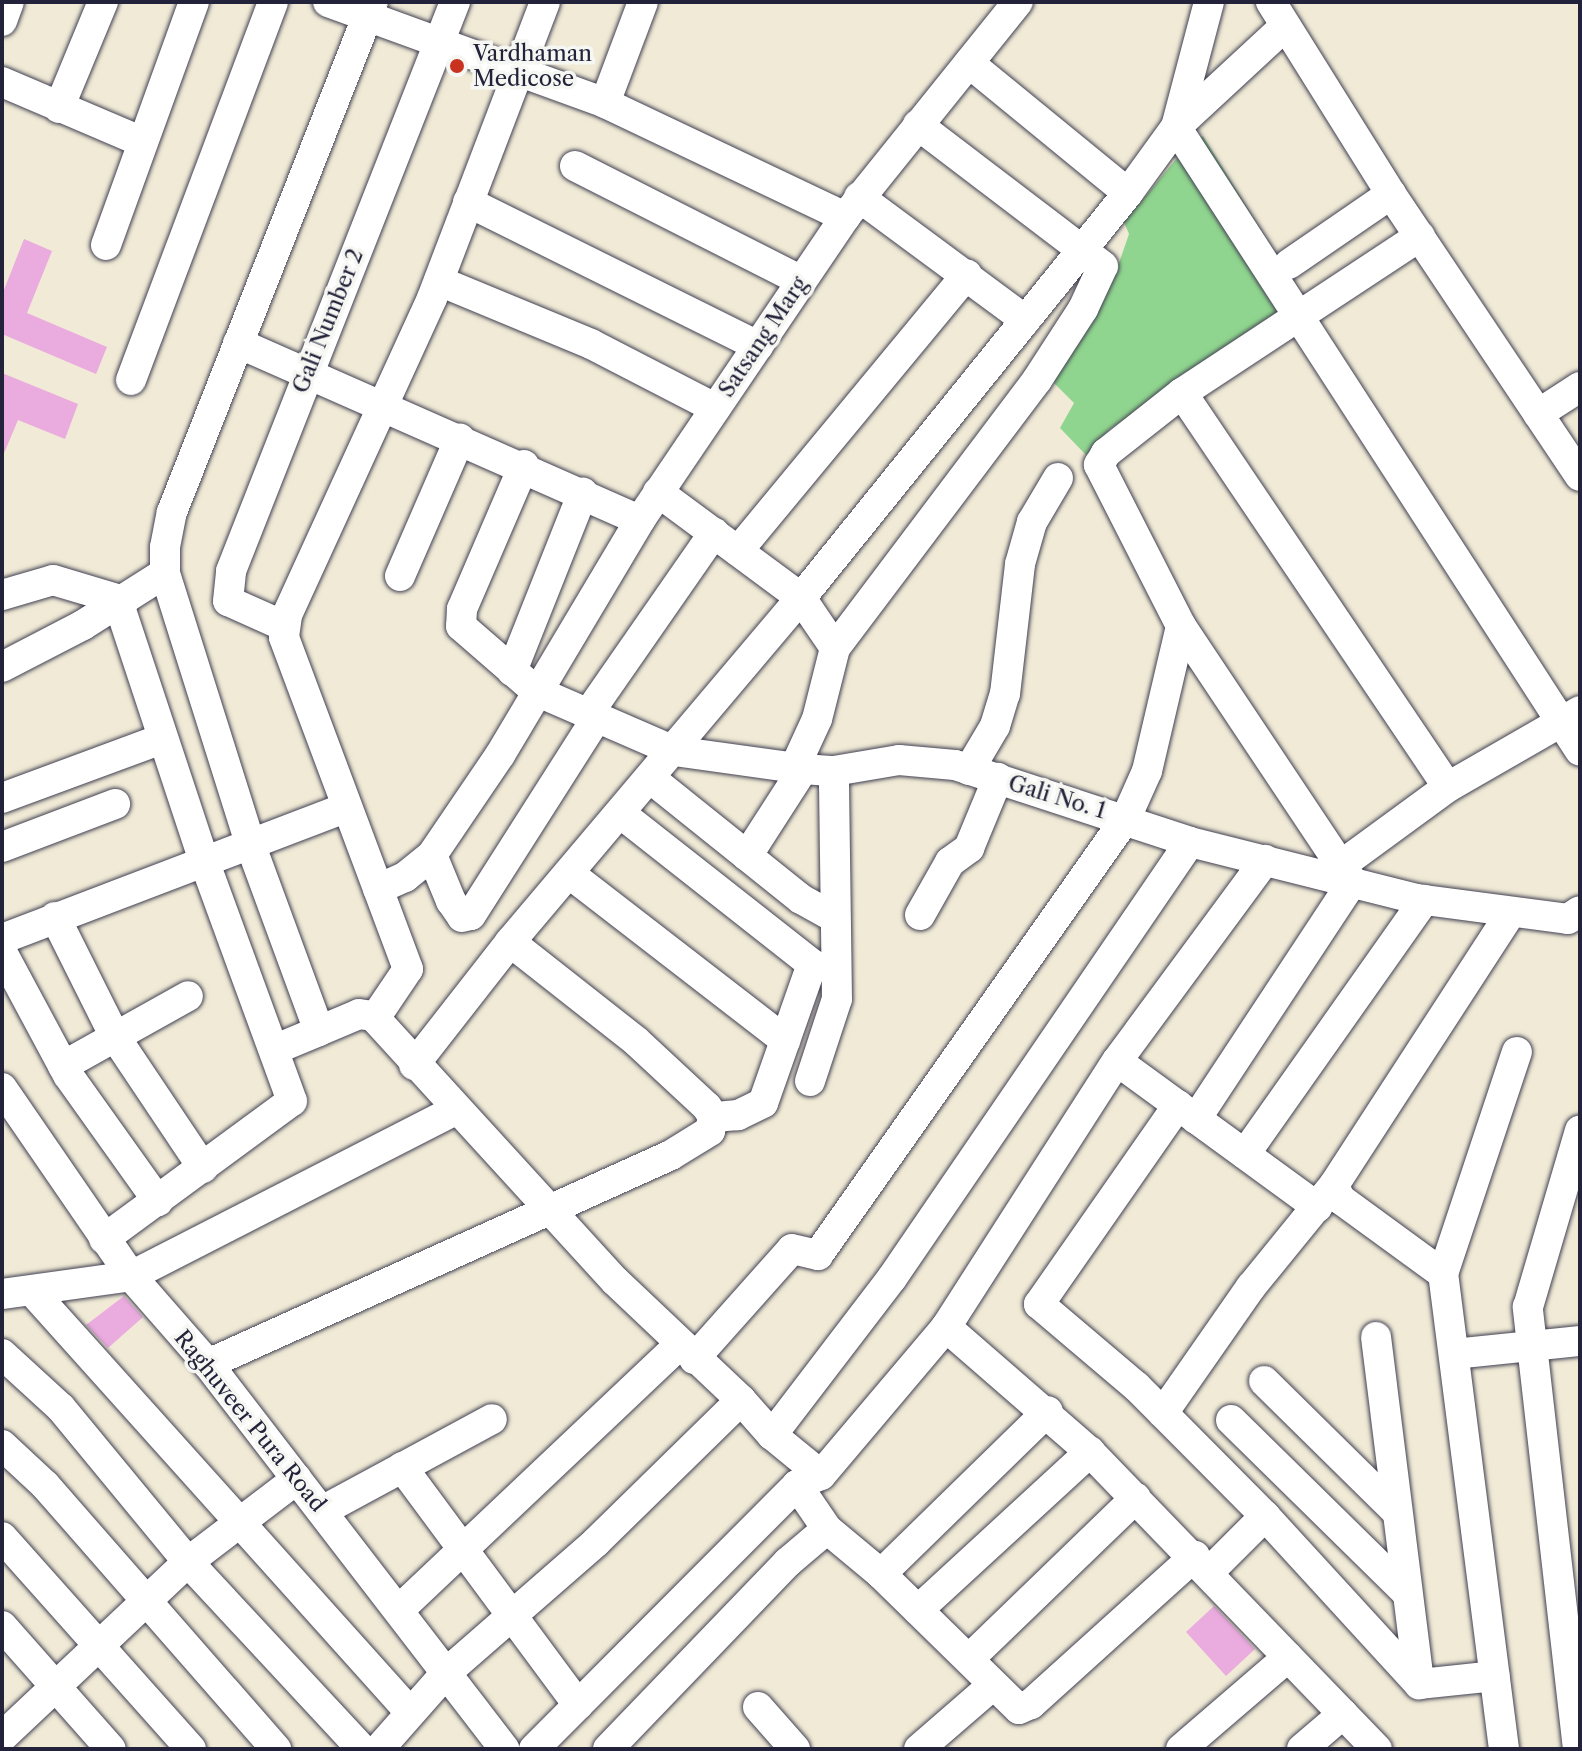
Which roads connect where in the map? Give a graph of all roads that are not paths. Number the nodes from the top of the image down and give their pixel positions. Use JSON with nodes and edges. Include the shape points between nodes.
{"nodes":[{"id":1,"x":9,"y":2,"type":"edge"},
{"id":2,"x":103,"y":2,"type":"edge"},
{"id":3,"x":194,"y":2,"type":"edge"},
{"id":4,"x":273,"y":2,"type":"edge"},
{"id":5,"x":328,"y":2,"type":"edge"},
{"id":6,"x":455,"y":2,"type":"edge"},
{"id":7,"x":545,"y":2,"type":"edge"},
{"id":8,"x":643,"y":2,"type":"edge"},
{"id":9,"x":1018,"y":2,"type":"edge"},
{"id":10,"x":1209,"y":2,"type":"edge"},
{"id":11,"x":370,"y":10,"type":"edge"},
{"id":12,"x":1277,"y":15,"type":"edge"},
{"id":13,"x":2,"y":21,"type":"edge"},
{"id":14,"x":441,"y":46,"type":"junction"},
{"id":15,"x":969,"y":63,"type":"junction"},
{"id":16,"x":517,"y":72,"type":"junction"},
{"id":17,"x":2,"y":82,"type":"edge"},
{"id":18,"x":605,"y":103,"type":"junction"},
{"id":19,"x":59,"y":108,"type":"junction"},
{"id":20,"x":918,"y":125,"type":"junction"},
{"id":21,"x":1176,"y":127,"type":"junction"},
{"id":22,"x":140,"y":141,"type":"junction"},
{"id":23,"x":575,"y":166,"type":"dead end"},
{"id":24,"x":1128,"y":193,"type":"junction"},
{"id":25,"x":1391,"y":194,"type":"junction"},
{"id":26,"x":468,"y":202,"type":"junction"},
{"id":27,"x":852,"y":207,"type":"junction"},
{"id":28,"x":1420,"y":236,"type":"junction"},
{"id":29,"x":106,"y":245,"type":"dead end"},
{"id":30,"x":1083,"y":248,"type":"junction"},
{"id":31,"x":1289,"y":264,"type":"dead end"},
{"id":32,"x":967,"y":274,"type":"junction"},
{"id":33,"x":439,"y":281,"type":"junction"},
{"id":34,"x":802,"y":281,"type":"junction"},
{"id":35,"x":1300,"y":315,"type":"junction"},
{"id":36,"x":1025,"y":320,"type":"junction"},
{"id":37,"x":238,"y":343,"type":"junction"},
{"id":38,"x":758,"y":346,"type":"junction"},
{"id":39,"x":307,"y":370,"type":"junction"},
{"id":40,"x":131,"y":380,"type":"dead end"},
{"id":41,"x":1580,"y":387,"type":"edge"},
{"id":42,"x":1182,"y":393,"type":"junction"},
{"id":43,"x":384,"y":405,"type":"junction"},
{"id":44,"x":715,"y":408,"type":"junction"},
{"id":45,"x":1538,"y":414,"type":"junction"},
{"id":46,"x":460,"y":438,"type":"junction"},
{"id":47,"x":524,"y":465,"type":"junction"},
{"id":48,"x":1580,"y":476,"type":"edge"},
{"id":49,"x":1058,"y":478,"type":"dead end"},
{"id":50,"x":658,"y":492,"type":"junction"},
{"id":51,"x":583,"y":493,"type":"junction"},
{"id":52,"x":640,"y":520,"type":"junction"},
{"id":53,"x":714,"y":533,"type":"junction"},
{"id":54,"x":738,"y":551,"type":"junction"},
{"id":55,"x":165,"y":573,"type":"junction"},
{"id":56,"x":400,"y":576,"type":"dead end"},
{"id":57,"x":2,"y":595,"type":"edge"},
{"id":58,"x":801,"y":598,"type":"junction"},
{"id":59,"x":122,"y":603,"type":"junction"},
{"id":60,"x":284,"y":626,"type":"junction"},
{"id":61,"x":1181,"y":626,"type":"junction"},
{"id":62,"x":835,"y":648,"type":"junction"},
{"id":63,"x":2,"y":667,"type":"edge"},
{"id":64,"x":512,"y":671,"type":"junction"},
{"id":65,"x":536,"y":691,"type":"junction"},
{"id":66,"x":593,"y":716,"type":"junction"},
{"id":67,"x":1570,"y":717,"type":"edge"},
{"id":68,"x":151,"y":743,"type":"dead end"},
{"id":69,"x":674,"y":751,"type":"junction"},
{"id":70,"x":1580,"y":751,"type":"edge"},
{"id":71,"x":798,"y":769,"type":"junction"},
{"id":72,"x":834,"y":771,"type":"junction"},
{"id":73,"x":983,"y":774,"type":"junction"},
{"id":74,"x":650,"y":778,"type":"junction"},
{"id":75,"x":1448,"y":787,"type":"junction"},
{"id":76,"x":2,"y":798,"type":"edge"},
{"id":77,"x":115,"y":804,"type":"dead end"},
{"id":78,"x":347,"y":807,"type":"junction"},
{"id":79,"x":620,"y":813,"type":"junction"},
{"id":80,"x":1126,"y":818,"type":"junction"},
{"id":81,"x":1190,"y":842,"type":"junction"},
{"id":82,"x":250,"y":843,"type":"junction"},
{"id":83,"x":2,"y":847,"type":"edge"},
{"id":84,"x":432,"y":855,"type":"junction"},
{"id":85,"x":747,"y":856,"type":"junction"},
{"id":86,"x":1265,"y":860,"type":"junction"},
{"id":87,"x":204,"y":861,"type":"junction"},
{"id":88,"x":1340,"y":873,"type":"junction"},
{"id":89,"x":570,"y":874,"type":"junction"},
{"id":90,"x":378,"y":889,"type":"junction"},
{"id":91,"x":1424,"y":900,"type":"junction"},
{"id":92,"x":1511,"y":912,"type":"junction"},
{"id":93,"x":920,"y":915,"type":"dead end"},
{"id":94,"x":55,"y":917,"type":"junction"},
{"id":95,"x":834,"y":917,"type":"junction"},
{"id":96,"x":1576,"y":917,"type":"edge"},
{"id":97,"x":2,"y":939,"type":"edge"},
{"id":98,"x":510,"y":942,"type":"junction"},
{"id":99,"x":2,"y":952,"type":"edge"},
{"id":100,"x":188,"y":996,"type":"dead end"},
{"id":101,"x":374,"y":1016,"type":"junction"},
{"id":102,"x":319,"y":1031,"type":"junction"},
{"id":103,"x":114,"y":1035,"type":"junction"},
{"id":104,"x":785,"y":1040,"type":"junction"},
{"id":105,"x":276,"y":1049,"type":"junction"},
{"id":106,"x":1517,"y":1052,"type":"dead end"},
{"id":107,"x":1117,"y":1061,"type":"junction"},
{"id":108,"x":414,"y":1065,"type":"junction"},
{"id":109,"x":63,"y":1066,"type":"junction"},
{"id":110,"x":810,"y":1081,"type":"dead end"},
{"id":111,"x":2,"y":1088,"type":"edge"},
{"id":112,"x":456,"y":1110,"type":"junction"},
{"id":113,"x":1187,"y":1112,"type":"junction"},
{"id":114,"x":713,"y":1117,"type":"junction"},
{"id":115,"x":1580,"y":1130,"type":"edge"},
{"id":116,"x":1245,"y":1154,"type":"junction"},
{"id":117,"x":203,"y":1168,"type":"junction"},
{"id":118,"x":1326,"y":1196,"type":"junction"},
{"id":119,"x":158,"y":1201,"type":"junction"},
{"id":120,"x":554,"y":1209,"type":"junction"},
{"id":121,"x":104,"y":1239,"type":"junction"},
{"id":122,"x":1443,"y":1274,"type":"junction"},
{"id":123,"x":131,"y":1276,"type":"junction"},
{"id":124,"x":17,"y":1292,"type":"edge"},
{"id":125,"x":946,"y":1327,"type":"junction"},
{"id":126,"x":1376,"y":1337,"type":"dead end"},
{"id":127,"x":1580,"y":1341,"type":"edge"},
{"id":128,"x":1531,"y":1345,"type":"junction"},
{"id":129,"x":687,"y":1352,"type":"junction"},
{"id":130,"x":2,"y":1354,"type":"edge"},
{"id":131,"x":1454,"y":1354,"type":"junction"},
{"id":132,"x":208,"y":1364,"type":"junction"},
{"id":133,"x":1264,"y":1381,"type":"dead end"},
{"id":134,"x":741,"y":1400,"type":"junction"},
{"id":135,"x":1048,"y":1411,"type":"junction"},
{"id":136,"x":1163,"y":1413,"type":"junction"},
{"id":137,"x":492,"y":1419,"type":"dead end"},
{"id":138,"x":1231,"y":1420,"type":"dead end"},
{"id":139,"x":772,"y":1435,"type":"junction"},
{"id":140,"x":2,"y":1445,"type":"edge"},
{"id":141,"x":1090,"y":1452,"type":"junction"},
{"id":142,"x":402,"y":1467,"type":"junction"},
{"id":143,"x":297,"y":1479,"type":"junction"},
{"id":144,"x":809,"y":1480,"type":"junction"},
{"id":145,"x":1136,"y":1498,"type":"junction"},
{"id":146,"x":322,"y":1511,"type":"junction"},
{"id":147,"x":1396,"y":1511,"type":"junction"},
{"id":148,"x":1265,"y":1516,"type":"junction"},
{"id":149,"x":235,"y":1523,"type":"junction"},
{"id":150,"x":827,"y":1529,"type":"junction"},
{"id":151,"x":2,"y":1537,"type":"edge"},
{"id":152,"x":465,"y":1548,"type":"junction"},
{"id":153,"x":188,"y":1562,"type":"junction"},
{"id":154,"x":1203,"y":1564,"type":"junction"},
{"id":155,"x":881,"y":1574,"type":"junction"},
{"id":156,"x":1406,"y":1592,"type":"junction"},
{"id":157,"x":145,"y":1603,"type":"junction"},
{"id":158,"x":400,"y":1609,"type":"junction"},
{"id":159,"x":918,"y":1610,"type":"junction"},
{"id":160,"x":512,"y":1614,"type":"junction"},
{"id":161,"x":2,"y":1626,"type":"edge"},
{"id":162,"x":101,"y":1646,"type":"junction"},
{"id":163,"x":1288,"y":1657,"type":"junction"},
{"id":164,"x":969,"y":1659,"type":"junction"},
{"id":165,"x":446,"y":1673,"type":"junction"},
{"id":166,"x":1495,"y":1676,"type":"junction"},
{"id":167,"x":1419,"y":1684,"type":"junction"},
{"id":168,"x":55,"y":1685,"type":"junction"},
{"id":169,"x":993,"y":1685,"type":"junction"},
{"id":170,"x":578,"y":1705,"type":"junction"},
{"id":171,"x":758,"y":1707,"type":"dead end"},
{"id":172,"x":409,"y":1711,"type":"junction"},
{"id":173,"x":1343,"y":1714,"type":"junction"},
{"id":174,"x":2,"y":1737,"type":"edge"},
{"id":175,"x":111,"y":1749,"type":"edge"},
{"id":176,"x":191,"y":1749,"type":"edge"},
{"id":177,"x":276,"y":1749,"type":"edge"},
{"id":178,"x":362,"y":1749,"type":"edge"},
{"id":179,"x":379,"y":1749,"type":"edge"},
{"id":180,"x":505,"y":1749,"type":"edge"},
{"id":181,"x":534,"y":1749,"type":"edge"},
{"id":182,"x":608,"y":1749,"type":"edge"},
{"id":183,"x":795,"y":1749,"type":"edge"},
{"id":184,"x":919,"y":1749,"type":"edge"},
{"id":185,"x":1181,"y":1749,"type":"edge"},
{"id":186,"x":1302,"y":1749,"type":"edge"},
{"id":187,"x":1377,"y":1749,"type":"edge"},
{"id":188,"x":1504,"y":1749,"type":"edge"},
{"id":189,"x":1578,"y":1749,"type":"edge"}],
"edges":[{"from":1,"to":13,"type":"street"},
{"from":2,"to":19,"type":"street"},
{"from":3,"to":22,"type":"street"},
{"from":4,"to":40,"type":"street"},
{"from":5,"to":11,"type":"street"},
{"from":6,"to":14,"type":"street","name":"Gali Number 2"},
{"from":7,"to":16,"type":"street"},
{"from":8,"to":18,"type":"street"},
{"from":9,"to":15,"type":"street","name":"Satsang Marg"},
{"from":10,"to":21,"type":"street"},
{"from":11,"to":14,"type":"street"},
{"from":11,"to":37,"type":"street"},
{"from":12,"to":21,"type":"street"},
{"from":12,"to":25,"type":"street"},
{"from":14,"to":16,"type":"street"},
{"from":14,"to":39,"type":"street","name":"Gali Number 2"},
{"from":15,"to":20,"type":"street","name":"Satsang Marg"},
{"from":15,"to":24,"type":"street"},
{"from":16,"to":18,"type":"street"},
{"from":16,"to":26,"type":"street"},
{"from":17,"to":19,"type":"street"},
{"from":18,"to":27,"type":"street"},
{"from":19,"to":22,"type":"street"},
{"from":20,"to":27,"type":"street","name":"Satsang Marg"},
{"from":20,"to":30,"type":"street"},
{"from":21,"to":24,"type":"street"},
{"from":21,"to":35,"type":"street"},
{"from":22,"to":29,"type":"street"},
{"from":23,"to":34,"type":"street"},
{"from":24,"to":30,"type":"street"},
{"from":25,"to":28,"type":"street"},
{"from":25,"to":31,"type":"street"},
{"from":26,"to":33,"type":"street"},
{"from":26,"to":38,"type":"street"},
{"from":27,"to":32,"type":"street"},
{"from":27,"to":34,"type":"street","name":"Satsang Marg"},
{"from":28,"to":35,"type":"street"},
{"from":28,"to":45,"type":"street"},
{"from":30,"to":36,"type":"street"},
{"from":30,"to":62,"type":"street","via":[[1103,266],[1083,309],[1037,380]]},
{"from":32,"to":36,"type":"street"},
{"from":32,"to":54,"type":"street"},
{"from":33,"to":43,"type":"street"},
{"from":33,"to":44,"type":"street","via":[[591,344]]},
{"from":34,"to":38,"type":"street","name":"Satsang Marg"},
{"from":35,"to":42,"type":"street"},
{"from":35,"to":67,"type":"street"},
{"from":36,"to":58,"type":"street"},
{"from":37,"to":39,"type":"street"},
{"from":37,"to":55,"type":"street","via":[[172,512]]},
{"from":38,"to":44,"type":"street","name":"Satsang Marg"},
{"from":39,"to":43,"type":"street"},
{"from":39,"to":60,"type":"street","name":"Gali Number 2","via":[[231,571],[228,601]]},
{"from":41,"to":45,"type":"street"},
{"from":42,"to":61,"type":"street","via":[[1106,453],[1099,465]]},
{"from":42,"to":75,"type":"street"},
{"from":43,"to":46,"type":"street"},
{"from":43,"to":60,"type":"street"},
{"from":44,"to":50,"type":"street","name":"Satsang Marg"},
{"from":45,"to":48,"type":"street"},
{"from":46,"to":47,"type":"street"},
{"from":46,"to":56,"type":"street"},
{"from":47,"to":51,"type":"street"},
{"from":47,"to":64,"type":"street","name":"Gali No. 1","via":[[460,616],[468,635]]},
{"from":49,"to":73,"type":"street","via":[[1032,522],[1020,564],[1005,694]]},
{"from":50,"to":52,"type":"street","name":"Satsang Marg"},
{"from":50,"to":53,"type":"street"},
{"from":51,"to":52,"type":"street"},
{"from":51,"to":64,"type":"street"},
{"from":52,"to":65,"type":"street","name":"Satsang Marg"},
{"from":53,"to":54,"type":"street"},
{"from":53,"to":66,"type":"street"},
{"from":54,"to":58,"type":"street"},
{"from":55,"to":59,"type":"street"},
{"from":55,"to":82,"type":"street"},
{"from":57,"to":59,"type":"street","via":[[53,580]]},
{"from":58,"to":62,"type":"street"},
{"from":58,"to":69,"type":"street"},
{"from":59,"to":63,"type":"street"},
{"from":59,"to":87,"type":"street"},
{"from":60,"to":78,"type":"street"},
{"from":61,"to":80,"type":"street","via":[[1147,771]]},
{"from":61,"to":88,"type":"street"},
{"from":62,"to":71,"type":"street"},
{"from":64,"to":65,"type":"street","name":"Gali No. 1"},
{"from":65,"to":66,"type":"street","name":"Gali No. 1"},
{"from":65,"to":84,"type":"street","name":"Satsang Marg"},
{"from":66,"to":69,"type":"street","name":"Gali No. 1"},
{"from":66,"to":84,"type":"street","via":[[471,915],[462,917],[451,901]]},
{"from":67,"to":70,"type":"street"},
{"from":67,"to":75,"type":"street"},
{"from":68,"to":76,"type":"street"},
{"from":69,"to":71,"type":"street","name":"Gali No. 1"},
{"from":69,"to":74,"type":"street"},
{"from":71,"to":72,"type":"street","name":"Gali No. 1"},
{"from":71,"to":85,"type":"street"},
{"from":72,"to":73,"type":"street","name":"Gali No. 1","via":[[912,760]]},
{"from":72,"to":95,"type":"street"},
{"from":73,"to":80,"type":"street","name":"Gali No. 1"},
{"from":73,"to":93,"type":"street","via":[[969,848],[950,862]]},
{"from":74,"to":79,"type":"street"},
{"from":74,"to":85,"type":"street"},
{"from":75,"to":88,"type":"street"},
{"from":77,"to":83,"type":"street"},
{"from":78,"to":82,"type":"street"},
{"from":78,"to":90,"type":"street"},
{"from":79,"to":89,"type":"street"},
{"from":79,"to":104,"type":"street","via":[[812,964]]},
{"from":80,"to":81,"type":"street","name":"Gali No. 1"},
{"from":80,"to":129,"type":"street","via":[[818,1255],[792,1249]]},
{"from":81,"to":86,"type":"street","name":"Gali No. 1"},
{"from":81,"to":139,"type":"street","via":[[892,1278]]},
{"from":82,"to":87,"type":"street"},
{"from":82,"to":102,"type":"street"},
{"from":84,"to":90,"type":"street","via":[[405,877]]},
{"from":85,"to":95,"type":"street"},
{"from":86,"to":88,"type":"street","name":"Gali No. 1"},
{"from":86,"to":107,"type":"street"},
{"from":87,"to":94,"type":"street"},
{"from":87,"to":105,"type":"street"},
{"from":88,"to":91,"type":"street","name":"Gali No. 1"},
{"from":88,"to":113,"type":"street"},
{"from":89,"to":98,"type":"street"},
{"from":89,"to":104,"type":"street"},
{"from":90,"to":101,"type":"street","via":[[409,974]]},
{"from":91,"to":92,"type":"street","name":"Gali No. 1"},
{"from":91,"to":116,"type":"street"},
{"from":92,"to":96,"type":"street","name":"Gali No. 1"},
{"from":92,"to":118,"type":"street"},
{"from":94,"to":97,"type":"street"},
{"from":94,"to":103,"type":"street"},
{"from":95,"to":110,"type":"street","via":[[837,999]]},
{"from":98,"to":108,"type":"street"},
{"from":98,"to":114,"type":"street","via":[[636,1041]]},
{"from":99,"to":109,"type":"street"},
{"from":100,"to":103,"type":"street"},
{"from":101,"to":102,"type":"street","via":[[359,1014]]},
{"from":101,"to":108,"type":"street"},
{"from":102,"to":105,"type":"street"},
{"from":103,"to":109,"type":"street"},
{"from":103,"to":117,"type":"street"},
{"from":104,"to":114,"type":"street","via":[[763,1103],[738,1115]]},
{"from":105,"to":117,"type":"street","via":[[292,1101]]},
{"from":106,"to":122,"type":"street"},
{"from":107,"to":113,"type":"street"},
{"from":107,"to":125,"type":"street"},
{"from":108,"to":112,"type":"street"},
{"from":109,"to":119,"type":"street"},
{"from":111,"to":121,"type":"street","name":"Raghuveer Pura Road"},
{"from":112,"to":120,"type":"street"},
{"from":112,"to":123,"type":"street"},
{"from":113,"to":116,"type":"street"},
{"from":113,"to":136,"type":"street","via":[[1039,1304]]},
{"from":114,"to":120,"type":"street","via":[[714,1125],[701,1139]]},
{"from":115,"to":128,"type":"street","via":[[1528,1307]]},
{"from":116,"to":118,"type":"street"},
{"from":117,"to":119,"type":"street"},
{"from":118,"to":122,"type":"street","via":[[1340,1199]]},
{"from":118,"to":136,"type":"street","via":[[1251,1287]]},
{"from":119,"to":121,"type":"street"},
{"from":120,"to":129,"type":"street"},
{"from":120,"to":132,"type":"street"},
{"from":121,"to":123,"type":"street","name":"Raghuveer Pura Road"},
{"from":122,"to":131,"type":"street"},
{"from":123,"to":124,"type":"street"},
{"from":123,"to":132,"type":"street","name":"Raghuveer Pura Road"},
{"from":124,"to":149,"type":"street"},
{"from":125,"to":135,"type":"street"},
{"from":125,"to":144,"type":"street"},
{"from":126,"to":147,"type":"street"},
{"from":127,"to":128,"type":"street"},
{"from":128,"to":131,"type":"street"},
{"from":128,"to":189,"type":"street"},
{"from":129,"to":134,"type":"street"},
{"from":129,"to":152,"type":"street"},
{"from":130,"to":153,"type":"street","via":[[61,1408]]},
{"from":131,"to":166,"type":"street"},
{"from":132,"to":143,"type":"street","name":"Raghuveer Pura Road"},
{"from":133,"to":147,"type":"street"},
{"from":134,"to":139,"type":"street"},
{"from":134,"to":160,"type":"street","via":[[596,1542]]},
{"from":135,"to":141,"type":"street"},
{"from":135,"to":155,"type":"street"},
{"from":136,"to":148,"type":"street"},
{"from":137,"to":142,"type":"street"},
{"from":138,"to":156,"type":"street"},
{"from":139,"to":144,"type":"street"},
{"from":140,"to":157,"type":"street","via":[[45,1485]]},
{"from":141,"to":145,"type":"street"},
{"from":141,"to":159,"type":"street"},
{"from":142,"to":146,"type":"street"},
{"from":142,"to":152,"type":"street"},
{"from":143,"to":146,"type":"street","name":"Raghuveer Pura Road"},
{"from":143,"to":149,"type":"street"},
{"from":144,"to":150,"type":"street"},
{"from":144,"to":170,"type":"street"},
{"from":145,"to":154,"type":"street"},
{"from":145,"to":164,"type":"street"},
{"from":146,"to":158,"type":"street","name":"Raghuveer Pura Road"},
{"from":147,"to":156,"type":"street"},
{"from":148,"to":154,"type":"street"},
{"from":148,"to":167,"type":"street"},
{"from":149,"to":153,"type":"street"},
{"from":149,"to":172,"type":"street"},
{"from":150,"to":155,"type":"street"},
{"from":150,"to":182,"type":"street","via":[[788,1562]]},
{"from":151,"to":162,"type":"street"},
{"from":152,"to":158,"type":"street"},
{"from":152,"to":160,"type":"street"},
{"from":153,"to":157,"type":"street"},
{"from":153,"to":178,"type":"street"},
{"from":154,"to":163,"type":"street"},
{"from":154,"to":169,"type":"street","via":[[1025,1708],[1019,1709]]},
{"from":155,"to":159,"type":"street"},
{"from":156,"to":167,"type":"street"},
{"from":157,"to":162,"type":"street"},
{"from":157,"to":177,"type":"street"},
{"from":158,"to":165,"type":"street","name":"Raghuveer Pura Road"},
{"from":159,"to":164,"type":"street"},
{"from":160,"to":165,"type":"street"},
{"from":160,"to":170,"type":"street"},
{"from":161,"to":168,"type":"street"},
{"from":162,"to":168,"type":"street"},
{"from":162,"to":176,"type":"street"},
{"from":163,"to":173,"type":"street"},
{"from":163,"to":185,"type":"street"},
{"from":164,"to":169,"type":"street"},
{"from":165,"to":172,"type":"street"},
{"from":165,"to":180,"type":"street","name":"Raghuveer Pura Road"},
{"from":166,"to":167,"type":"street"},
{"from":166,"to":188,"type":"street"},
{"from":168,"to":174,"type":"street"},
{"from":168,"to":175,"type":"street"},
{"from":169,"to":184,"type":"street"},
{"from":170,"to":181,"type":"street"},
{"from":171,"to":183,"type":"street"},
{"from":172,"to":179,"type":"street"},
{"from":173,"to":186,"type":"street"},
{"from":173,"to":187,"type":"street"}]}
